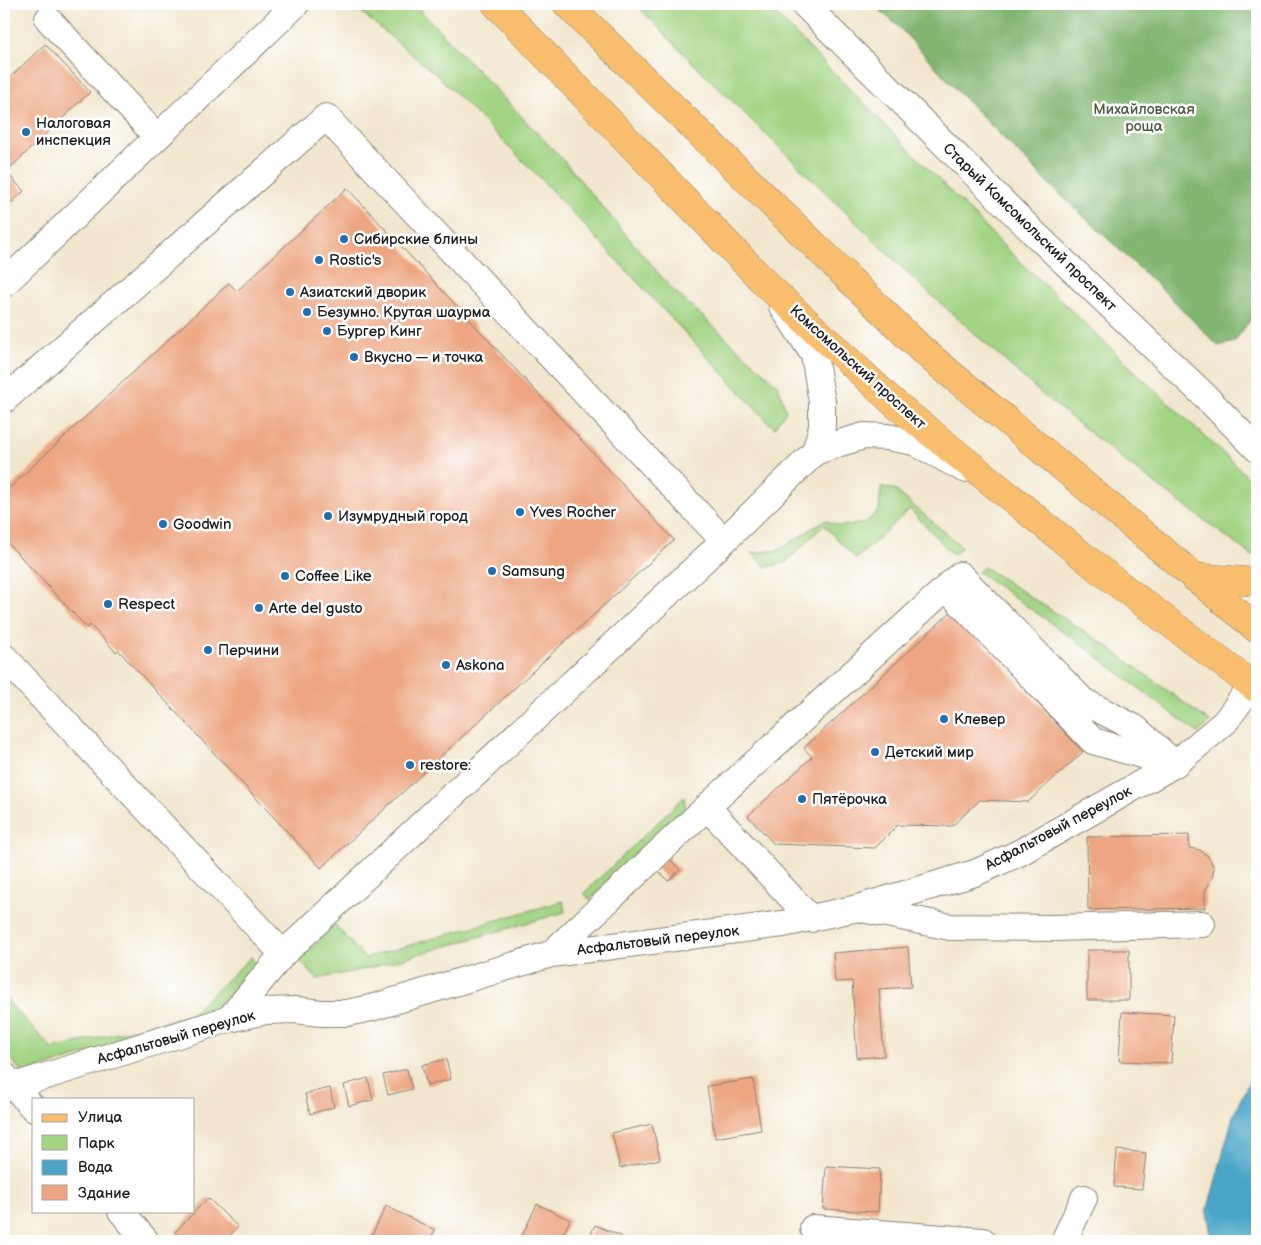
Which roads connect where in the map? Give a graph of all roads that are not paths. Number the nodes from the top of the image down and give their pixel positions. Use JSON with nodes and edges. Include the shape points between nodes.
{"nodes":[{"id":1,"x":296,"y":4,"type":"edge"},
{"id":2,"x":496,"y":4,"type":"edge"},
{"id":3,"x":567,"y":4,"type":"edge"},
{"id":4,"x":804,"y":4,"type":"edge"},
{"id":5,"x":48,"y":19,"type":"dead end"},
{"id":6,"x":157,"y":136,"type":"junction"},
{"id":7,"x":4,"y":284,"type":"edge"},
{"id":8,"x":767,"y":285,"type":"junction"},
{"id":9,"x":9,"y":391,"type":"edge"},
{"id":10,"x":1257,"y":449,"type":"edge"},
{"id":11,"x":815,"y":452,"type":"junction"},
{"id":12,"x":991,"y":484,"type":"junction"},
{"id":13,"x":724,"y":541,"type":"junction"},
{"id":14,"x":1194,"y":577,"type":"junction"},
{"id":15,"x":1257,"y":582,"type":"edge"},
{"id":16,"x":1257,"y":629,"type":"edge"},
{"id":17,"x":4,"y":657,"type":"edge"},
{"id":18,"x":1255,"y":687,"type":"edge"},
{"id":19,"x":1175,"y":764,"type":"junction"},
{"id":20,"x":708,"y":807,"type":"junction"},
{"id":21,"x":858,"y":908,"type":"junction"},
{"id":22,"x":811,"y":918,"type":"junction"},
{"id":23,"x":1202,"y":924,"type":"dead end"},
{"id":24,"x":283,"y":954,"type":"junction"},
{"id":25,"x":551,"y":954,"type":"junction"},
{"id":26,"x":229,"y":1019,"type":"junction"},
{"id":27,"x":9,"y":1080,"type":"edge"},
{"id":28,"x":32,"y":1107,"type":"edge"},
{"id":29,"x":1084,"y":1198,"type":"dead end"},
{"id":30,"x":122,"y":1212,"type":"edge"},
{"id":31,"x":813,"y":1228,"type":"dead end"},
{"id":32,"x":146,"y":1241,"type":"edge"},
{"id":33,"x":983,"y":1241,"type":"edge"},
{"id":34,"x":1064,"y":1241,"type":"edge"}],
"edges":[{"from":1,"to":6,"type":"street"},
{"from":2,"to":8,"type":"main road","name":"Комсомольский проспект"},
{"from":3,"to":14,"type":"main road","via":[[922,350]]},
{"from":4,"to":10,"type":"street","name":"Старый Комсомольский проспект","via":[[1020,220]]},
{"from":5,"to":6,"type":"street"},
{"from":6,"to":7,"type":"street"},
{"from":8,"to":11,"type":"street","via":[[814,355],[822,402],[822,427]]},
{"from":8,"to":12,"type":"main road","name":"Комсомольский проспект","via":[[894,403]]},
{"from":9,"to":13,"type":"street","via":[[326,117]]},
{"from":11,"to":12,"type":"street","via":[[864,436],[887,437],[914,442]]},
{"from":11,"to":13,"type":"street"},
{"from":12,"to":18,"type":"main road","name":"Комсомольский проспект"},
{"from":13,"to":24,"type":"street"},
{"from":14,"to":15,"type":"main road"},
{"from":14,"to":16,"type":"main road"},
{"from":17,"to":24,"type":"street"},
{"from":18,"to":19,"type":"street","name":"Асфальтовый переулок","via":[[1225,722]]},
{"from":19,"to":20,"type":"street","via":[[1093,741],[947,589]]},
{"from":19,"to":21,"type":"street","name":"Асфальтовый переулок","via":[[1019,853],[975,873]]},
{"from":20,"to":22,"type":"street"},
{"from":20,"to":25,"type":"street"},
{"from":21,"to":22,"type":"street","name":"Асфальтовый переулок"},
{"from":21,"to":23,"type":"street","via":[[950,927]]},
{"from":22,"to":25,"type":"street","name":"Асфальтовый переулок"},
{"from":24,"to":26,"type":"street"},
{"from":25,"to":26,"type":"street","name":"Асфальтовый переулок","via":[[347,1013],[276,1011]]},
{"from":26,"to":27,"type":"street","name":"Асфальтовый переулок"},
{"from":27,"to":28,"type":"street"},
{"from":29,"to":34,"type":"street"},
{"from":30,"to":32,"type":"street"},
{"from":31,"to":33,"type":"street"}]}
